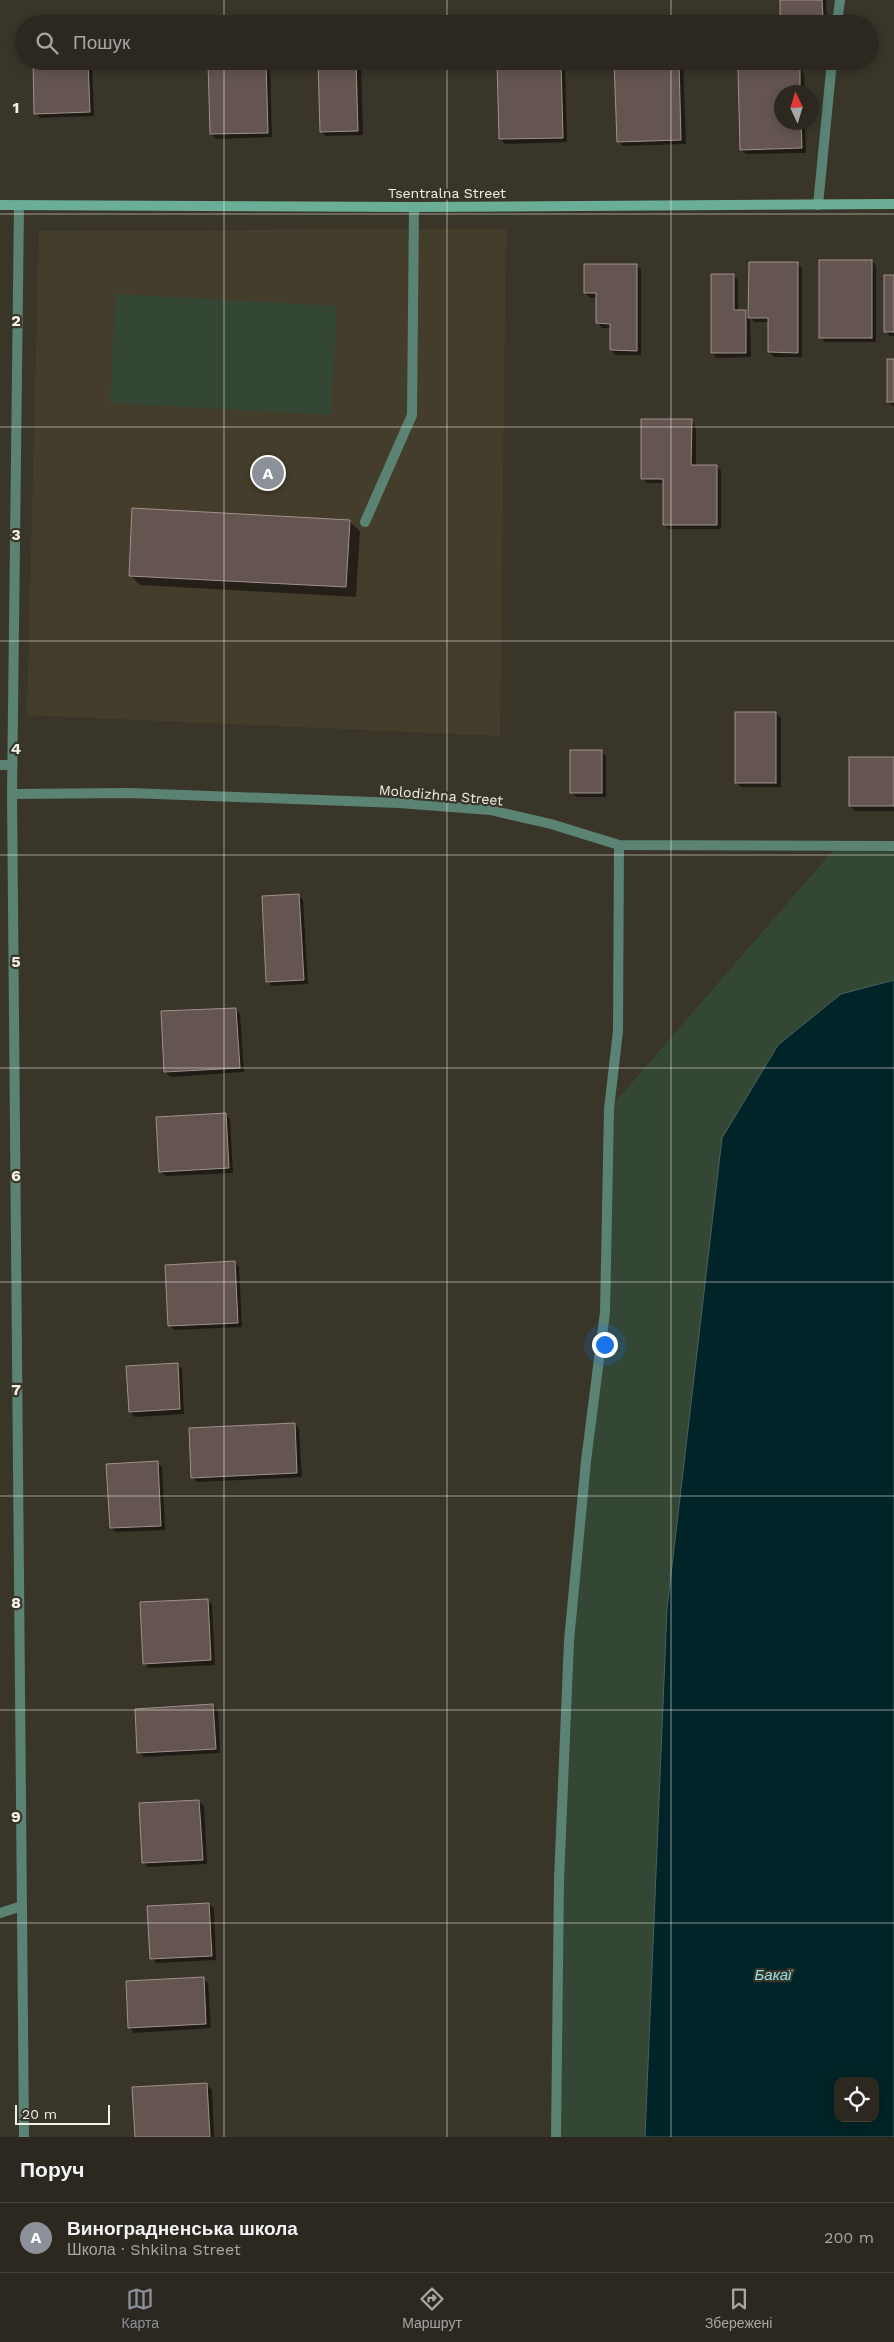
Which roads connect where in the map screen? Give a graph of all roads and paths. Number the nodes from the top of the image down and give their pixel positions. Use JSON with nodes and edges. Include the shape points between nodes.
{"nodes":[{"id":1,"x":840,"y":0,"type":"edge"},
{"id":2,"x":838,"y":15,"type":"edge"},
{"id":3,"x":831,"y":70,"type":"edge"},
{"id":4,"x":894,"y":204,"type":"edge"},
{"id":5,"x":0,"y":205,"type":"edge"},
{"id":6,"x":20,"y":205,"type":"junction"},
{"id":7,"x":818,"y":205,"type":"junction"},
{"id":8,"x":414,"y":207,"type":"junction"},
{"id":9,"x":365,"y":522,"type":"dead end"},
{"id":10,"x":0,"y":764,"type":"edge"},
{"id":11,"x":12,"y":765,"type":"junction"},
{"id":12,"x":12,"y":794,"type":"junction"},
{"id":13,"x":620,"y":845,"type":"junction"},
{"id":14,"x":894,"y":846,"type":"edge"},
{"id":15,"x":22,"y":1906,"type":"junction"},
{"id":16,"x":0,"y":1913,"type":"edge"},
{"id":17,"x":24,"y":2137,"type":"edge"},
{"id":18,"x":556,"y":2137,"type":"edge"}],
"edges":[{"from":1,"to":2,"type":"street"},
{"from":3,"to":7,"type":"street"},
{"from":4,"to":7,"type":"street","name":"Tsentralna Street"},
{"from":5,"to":6,"type":"street","name":"Tsentralna Street"},
{"from":6,"to":8,"type":"street","name":"Tsentralna Street"},
{"from":6,"to":11,"type":"street"},
{"from":7,"to":8,"type":"street","name":"Tsentralna Street"},
{"from":8,"to":9,"type":"street","via":[[412,415]]},
{"from":10,"to":11,"type":"street"},
{"from":11,"to":12,"type":"street"},
{"from":12,"to":13,"type":"street","name":"Molodizhna Street","via":[[130,793],[490,810]]},
{"from":12,"to":15,"type":"street"},
{"from":13,"to":14,"type":"street","name":"Molodizhna Street"},
{"from":13,"to":18,"type":"street","via":[[618,1031],[610,1108],[605,1312],[586,1461],[569,1641],[559,1890]]},
{"from":15,"to":16,"type":"street"},
{"from":15,"to":17,"type":"street"}]}
